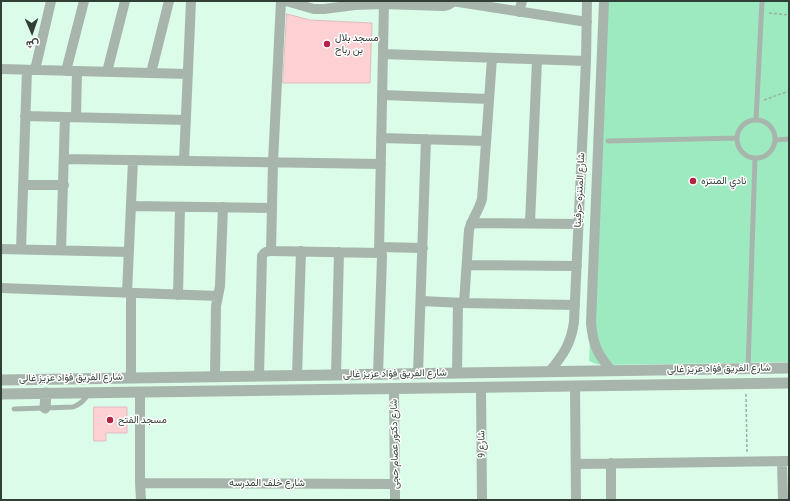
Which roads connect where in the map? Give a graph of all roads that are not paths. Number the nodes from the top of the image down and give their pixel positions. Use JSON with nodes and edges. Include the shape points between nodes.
{"nodes":[{"id":1,"x":51,"y":1,"type":"edge"},
{"id":2,"x":84,"y":1,"type":"edge"},
{"id":3,"x":125,"y":1,"type":"edge"},
{"id":4,"x":169,"y":1,"type":"edge"},
{"id":5,"x":191,"y":1,"type":"edge"},
{"id":6,"x":286,"y":1,"type":"edge"},
{"id":7,"x":452,"y":1,"type":"edge"},
{"id":8,"x":522,"y":1,"type":"edge"},
{"id":9,"x":587,"y":1,"type":"edge"},
{"id":10,"x":604,"y":1,"type":"edge"},
{"id":11,"x":762,"y":1,"type":"edge"},
{"id":12,"x":383,"y":2,"type":"edge"},
{"id":13,"x":332,"y":4,"type":"edge"},
{"id":14,"x":519,"y":12,"type":"junction"},
{"id":15,"x":587,"y":22,"type":"junction"},
{"id":16,"x":383,"y":54,"type":"junction"},
{"id":17,"x":492,"y":58,"type":"junction"},
{"id":18,"x":537,"y":60,"type":"junction"},
{"id":19,"x":586,"y":61,"type":"junction"},
{"id":20,"x":1,"y":69,"type":"edge"},
{"id":21,"x":31,"y":70,"type":"junction"},
{"id":22,"x":66,"y":71,"type":"junction"},
{"id":23,"x":77,"y":71,"type":"junction"},
{"id":24,"x":107,"y":72,"type":"junction"},
{"id":25,"x":151,"y":73,"type":"junction"},
{"id":26,"x":188,"y":74,"type":"junction"},
{"id":27,"x":382,"y":95,"type":"junction"},
{"id":28,"x":489,"y":99,"type":"junction"},
{"id":29,"x":25,"y":116,"type":"junction"},
{"id":30,"x":65,"y":117,"type":"junction"},
{"id":31,"x":76,"y":117,"type":"junction"},
{"id":32,"x":186,"y":120,"type":"junction"},
{"id":33,"x":756,"y":120,"type":"junction"},
{"id":34,"x":381,"y":138,"type":"junction"},
{"id":35,"x":737,"y":138,"type":"junction"},
{"id":36,"x":426,"y":139,"type":"junction"},
{"id":37,"x":789,"y":139,"type":"edge"},
{"id":38,"x":776,"y":140,"type":"junction"},
{"id":39,"x":486,"y":141,"type":"junction"},
{"id":40,"x":608,"y":141,"type":"dead end"},
{"id":41,"x":64,"y":159,"type":"junction"},
{"id":42,"x":755,"y":159,"type":"junction"},
{"id":43,"x":133,"y":160,"type":"junction"},
{"id":44,"x":184,"y":161,"type":"junction"},
{"id":45,"x":273,"y":162,"type":"junction"},
{"id":46,"x":381,"y":164,"type":"junction"},
{"id":47,"x":23,"y":185,"type":"junction"},
{"id":48,"x":64,"y":185,"type":"junction"},
{"id":49,"x":131,"y":206,"type":"junction"},
{"id":50,"x":180,"y":207,"type":"junction"},
{"id":51,"x":223,"y":207,"type":"junction"},
{"id":52,"x":272,"y":208,"type":"junction"},
{"id":53,"x":471,"y":223,"type":"junction"},
{"id":54,"x":530,"y":223,"type":"junction"},
{"id":55,"x":579,"y":228,"type":"junction"},
{"id":56,"x":594,"y":234,"type":"junction"},
{"id":57,"x":423,"y":248,"type":"junction"},
{"id":58,"x":1,"y":249,"type":"edge"},
{"id":59,"x":21,"y":250,"type":"junction"},
{"id":60,"x":61,"y":250,"type":"junction"},
{"id":61,"x":379,"y":250,"type":"junction"},
{"id":62,"x":271,"y":251,"type":"junction"},
{"id":63,"x":301,"y":251,"type":"junction"},
{"id":64,"x":129,"y":252,"type":"junction"},
{"id":65,"x":339,"y":252,"type":"junction"},
{"id":66,"x":467,"y":265,"type":"junction"},
{"id":67,"x":577,"y":266,"type":"junction"},
{"id":68,"x":1,"y":288,"type":"edge"},
{"id":69,"x":129,"y":293,"type":"junction"},
{"id":70,"x":178,"y":294,"type":"junction"},
{"id":71,"x":218,"y":296,"type":"junction"},
{"id":72,"x":421,"y":301,"type":"junction"},
{"id":73,"x":461,"y":303,"type":"junction"},
{"id":74,"x":575,"y":305,"type":"junction"},
{"id":75,"x":754,"y":368,"type":"junction"},
{"id":76,"x":789,"y":368,"type":"edge"},
{"id":77,"x":684,"y":369,"type":"junction"},
{"id":78,"x":611,"y":370,"type":"junction"},
{"id":79,"x":550,"y":371,"type":"junction"},
{"id":80,"x":418,"y":373,"type":"junction"},
{"id":81,"x":457,"y":373,"type":"junction"},
{"id":82,"x":336,"y":374,"type":"junction"},
{"id":83,"x":378,"y":374,"type":"junction"},
{"id":84,"x":303,"y":375,"type":"junction"},
{"id":85,"x":215,"y":376,"type":"junction"},
{"id":86,"x":258,"y":376,"type":"junction"},
{"id":87,"x":131,"y":377,"type":"junction"},
{"id":88,"x":76,"y":378,"type":"junction"},
{"id":89,"x":47,"y":379,"type":"junction"},
{"id":90,"x":1,"y":380,"type":"edge"},
{"id":91,"x":789,"y":383,"type":"edge"},
{"id":92,"x":760,"y":384,"type":"junction"},
{"id":93,"x":685,"y":385,"type":"junction"},
{"id":94,"x":575,"y":386,"type":"junction"},
{"id":95,"x":481,"y":387,"type":"junction"},
{"id":96,"x":394,"y":388,"type":"junction"},
{"id":97,"x":308,"y":390,"type":"junction"},
{"id":98,"x":77,"y":392,"type":"junction"},
{"id":99,"x":90,"y":392,"type":"junction"},
{"id":100,"x":140,"y":392,"type":"junction"},
{"id":101,"x":48,"y":393,"type":"junction"},
{"id":102,"x":1,"y":394,"type":"edge"},
{"id":103,"x":14,"y":408,"type":"dead end"},
{"id":104,"x":45,"y":408,"type":"junction"},
{"id":105,"x":785,"y":461,"type":"edge"},
{"id":106,"x":611,"y":463,"type":"junction"},
{"id":107,"x":576,"y":464,"type":"junction"},
{"id":108,"x":140,"y":483,"type":"junction"},
{"id":109,"x":395,"y":484,"type":"junction"},
{"id":110,"x":141,"y":500,"type":"edge"},
{"id":111,"x":395,"y":500,"type":"edge"},
{"id":112,"x":482,"y":500,"type":"edge"},
{"id":113,"x":576,"y":500,"type":"edge"},
{"id":114,"x":612,"y":500,"type":"edge"},
{"id":115,"x":783,"y":500,"type":"edge"}],
"edges":[{"from":1,"to":21,"type":"street"},
{"from":2,"to":22,"type":"street"},
{"from":3,"to":24,"type":"street"},
{"from":4,"to":25,"type":"street"},
{"from":5,"to":26,"type":"street"},
{"from":6,"to":13,"type":"street","via":[[314,9]]},
{"from":6,"to":45,"type":"street"},
{"from":7,"to":12,"type":"street","via":[[444,6]]},
{"from":7,"to":14,"type":"street"},
{"from":8,"to":14,"type":"street"},
{"from":9,"to":15,"type":"street","name":"شارع المتنزه حرفينا"},
{"from":10,"to":56,"type":"street","name":"شارع المتنزه حرفينا"},
{"from":11,"to":33,"type":"lane"},
{"from":12,"to":13,"type":"street"},
{"from":12,"to":16,"type":"street"},
{"from":14,"to":15,"type":"street"},
{"from":15,"to":19,"type":"street","name":"شارع المتنزه حرفينا"},
{"from":16,"to":17,"type":"street"},
{"from":16,"to":27,"type":"street"},
{"from":17,"to":18,"type":"street"},
{"from":17,"to":28,"type":"street"},
{"from":18,"to":19,"type":"street"},
{"from":18,"to":54,"type":"street"},
{"from":19,"to":55,"type":"street","name":"شارع المتنزه حرفينا"},
{"from":20,"to":21,"type":"street"},
{"from":21,"to":22,"type":"street"},
{"from":21,"to":29,"type":"street"},
{"from":22,"to":23,"type":"street"},
{"from":23,"to":24,"type":"street"},
{"from":23,"to":31,"type":"street"},
{"from":24,"to":25,"type":"street"},
{"from":25,"to":26,"type":"street"},
{"from":26,"to":32,"type":"street"},
{"from":27,"to":28,"type":"street"},
{"from":27,"to":34,"type":"street"},
{"from":28,"to":39,"type":"street"},
{"from":29,"to":30,"type":"street"},
{"from":29,"to":47,"type":"street"},
{"from":30,"to":31,"type":"street"},
{"from":30,"to":41,"type":"street"},
{"from":31,"to":32,"type":"street"},
{"from":32,"to":44,"type":"street"},
{"from":33,"to":35,"type":"lane","via":[[743,125]]},
{"from":33,"to":38,"type":"lane","via":[[772,128]]},
{"from":34,"to":36,"type":"street"},
{"from":34,"to":46,"type":"street"},
{"from":35,"to":40,"type":"lane"},
{"from":35,"to":42,"type":"lane","via":[[740,150],[749,158]]},
{"from":36,"to":39,"type":"street"},
{"from":36,"to":57,"type":"street"},
{"from":37,"to":38,"type":"lane"},
{"from":38,"to":42,"type":"lane","via":[[772,152]]},
{"from":39,"to":53,"type":"street","via":[[482,199]]},
{"from":41,"to":43,"type":"street"},
{"from":41,"to":48,"type":"street"},
{"from":42,"to":75,"type":"lane"},
{"from":43,"to":44,"type":"street"},
{"from":43,"to":49,"type":"street"},
{"from":44,"to":45,"type":"street"},
{"from":45,"to":46,"type":"street"},
{"from":45,"to":52,"type":"street"},
{"from":46,"to":61,"type":"street"},
{"from":47,"to":48,"type":"street"},
{"from":47,"to":59,"type":"street"},
{"from":48,"to":60,"type":"street"},
{"from":49,"to":50,"type":"street"},
{"from":49,"to":64,"type":"street"},
{"from":50,"to":51,"type":"street"},
{"from":50,"to":70,"type":"street"},
{"from":51,"to":52,"type":"street"},
{"from":51,"to":71,"type":"street"},
{"from":52,"to":62,"type":"street"},
{"from":53,"to":54,"type":"street"},
{"from":53,"to":66,"type":"street"},
{"from":54,"to":55,"type":"street"},
{"from":55,"to":56,"type":"street"},
{"from":55,"to":67,"type":"street","name":"شارع المتنزه حرفينا"},
{"from":56,"to":78,"type":"street","name":"شارع المتنزه حرفينا","via":[[592,333],[598,353]]},
{"from":57,"to":61,"type":"street"},
{"from":57,"to":72,"type":"street"},
{"from":58,"to":59,"type":"street"},
{"from":59,"to":60,"type":"street"},
{"from":60,"to":64,"type":"street"},
{"from":61,"to":65,"type":"street"},
{"from":61,"to":83,"type":"street","via":[[382,257]]},
{"from":62,"to":63,"type":"street"},
{"from":62,"to":86,"type":"street","via":[[262,256]]},
{"from":63,"to":65,"type":"street"},
{"from":63,"to":84,"type":"street"},
{"from":64,"to":69,"type":"street"},
{"from":65,"to":82,"type":"street"},
{"from":66,"to":67,"type":"street"},
{"from":66,"to":73,"type":"street"},
{"from":67,"to":74,"type":"street","name":"شارع المتنزه حرفينا"},
{"from":68,"to":69,"type":"street"},
{"from":69,"to":70,"type":"street"},
{"from":69,"to":87,"type":"street"},
{"from":70,"to":71,"type":"street"},
{"from":71,"to":85,"type":"street"},
{"from":72,"to":73,"type":"street"},
{"from":72,"to":80,"type":"street"},
{"from":73,"to":74,"type":"street"},
{"from":73,"to":81,"type":"street"},
{"from":74,"to":79,"type":"street","name":"شارع المتنزه حرفينا","via":[[570,341]]},
{"from":75,"to":76,"type":"street","name":"شارع الفريق فؤاد عزيز غالى"},
{"from":75,"to":77,"type":"street","name":"شارع الفريق فؤاد عزيز غالى"},
{"from":75,"to":92,"type":"street"},
{"from":77,"to":78,"type":"street","name":"شارع الفريق فؤاد عزيز غالى"},
{"from":77,"to":93,"type":"street"},
{"from":78,"to":79,"type":"street","name":"شارع الفريق فؤاد عزيز غالى"},
{"from":79,"to":81,"type":"street","name":"شارع الفريق فؤاد عزيز غالى"},
{"from":80,"to":81,"type":"street","name":"شارع الفريق فؤاد عزيز غالى"},
{"from":80,"to":83,"type":"street","name":"شارع الفريق فؤاد عزيز غالى"},
{"from":82,"to":83,"type":"street","name":"شارع الفريق فؤاد عزيز غالى"},
{"from":82,"to":84,"type":"street","name":"شارع الفريق فؤاد عزيز غالى"},
{"from":84,"to":86,"type":"street","name":"شارع الفريق فؤاد عزيز غالى"},
{"from":84,"to":97,"type":"street"},
{"from":85,"to":86,"type":"street","name":"شارع الفريق فؤاد عزيز غالى"},
{"from":85,"to":87,"type":"street","name":"شارع الفريق فؤاد عزيز غالى"},
{"from":87,"to":88,"type":"street","name":"شارع الفريق فؤاد عزيز غالى"},
{"from":88,"to":89,"type":"street","name":"شارع الفريق فؤاد عزيز غالى"},
{"from":88,"to":98,"type":"street","via":[[74,385]]},
{"from":89,"to":90,"type":"street","name":"شارع الفريق فؤاد عزيز غالى"},
{"from":89,"to":101,"type":"street","via":[[52,385]]},
{"from":91,"to":92,"type":"street","name":"شارع الفريق فؤاد عزيز غالى"},
{"from":92,"to":93,"type":"street","name":"شارع الفريق فؤاد عزيز غالى"},
{"from":93,"to":94,"type":"street","name":"شارع الفريق فؤاد عزيز غالى"},
{"from":94,"to":95,"type":"street","name":"شارع الفريق فؤاد عزيز غالى"},
{"from":94,"to":107,"type":"street"},
{"from":95,"to":96,"type":"street","name":"شارع الفريق فؤاد عزيز غالى"},
{"from":95,"to":112,"type":"street","name":"شارع 9"},
{"from":96,"to":97,"type":"street","name":"شارع الفريق فؤاد عزيز غالى"},
{"from":96,"to":109,"type":"street","name":"شارع دكتور عصام حجى"},
{"from":97,"to":100,"type":"street","name":"شارع الفريق فؤاد عزيز غالى"},
{"from":98,"to":99,"type":"street","name":"شارع الفريق فؤاد عزيز غالى"},
{"from":98,"to":101,"type":"street","name":"شارع الفريق فؤاد عزيز غالى"},
{"from":99,"to":100,"type":"street","name":"شارع الفريق فؤاد عزيز غالى"},
{"from":99,"to":104,"type":"lane","via":[[78,405]]},
{"from":100,"to":108,"type":"street"},
{"from":101,"to":102,"type":"street","name":"شارع الفريق فؤاد عزيز غالى"},
{"from":101,"to":104,"type":"street"},
{"from":103,"to":104,"type":"lane"},
{"from":105,"to":106,"type":"street"},
{"from":105,"to":115,"type":"street"},
{"from":106,"to":107,"type":"street"},
{"from":106,"to":114,"type":"street"},
{"from":107,"to":113,"type":"street"},
{"from":108,"to":109,"type":"street","name":"شارع خلف المدرسه"},
{"from":108,"to":110,"type":"street"},
{"from":109,"to":111,"type":"street","name":"شارع دكتور عصام حجى"}]}
